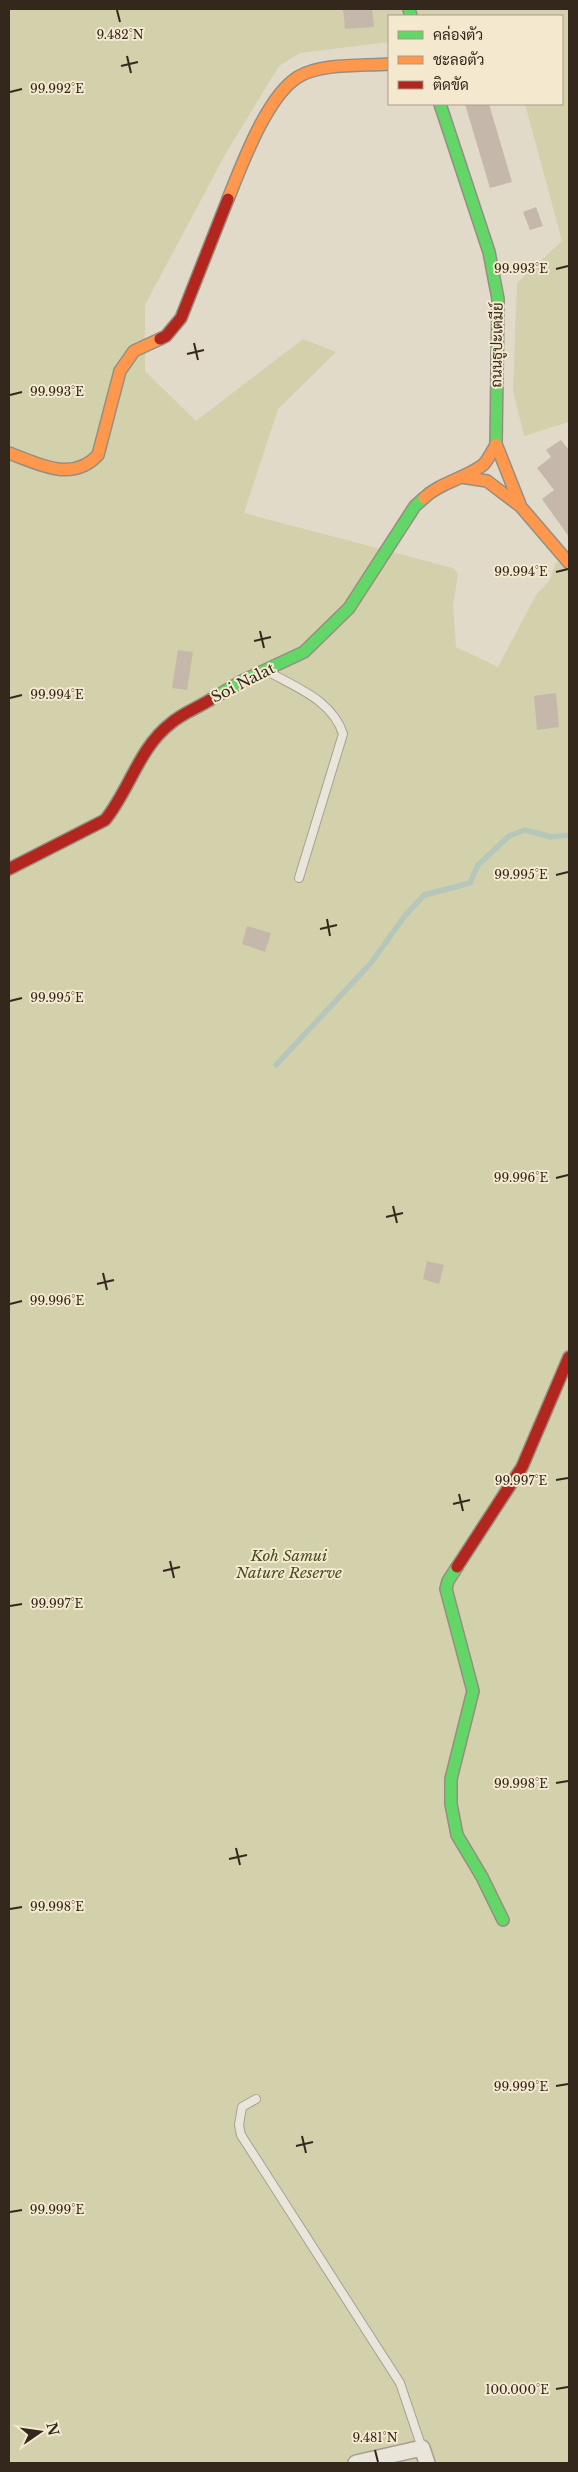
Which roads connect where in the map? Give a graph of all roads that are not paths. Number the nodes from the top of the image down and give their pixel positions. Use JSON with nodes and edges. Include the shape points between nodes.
{"nodes":[{"id":1,"x":388,"y":64,"type":"edge"},
{"id":2,"x":440,"y":105,"type":"edge"},
{"id":3,"x":496,"y":445,"type":"junction"},
{"id":4,"x":9,"y":453,"type":"edge"},
{"id":5,"x":461,"y":477,"type":"junction"},
{"id":6,"x":521,"y":507,"type":"junction"},
{"id":7,"x":569,"y":563,"type":"edge"},
{"id":8,"x":268,"y":671,"type":"junction"},
{"id":9,"x":9,"y":869,"type":"edge"},
{"id":10,"x":299,"y":878,"type":"dead end"},
{"id":11,"x":569,"y":1357,"type":"edge"},
{"id":12,"x":503,"y":1920,"type":"dead end"},
{"id":13,"x":256,"y":2100,"type":"dead end"},
{"id":14,"x":422,"y":2448,"type":"junction"},
{"id":15,"x":356,"y":2463,"type":"edge"},
{"id":16,"x":427,"y":2463,"type":"edge"}],
"edges":[{"from":1,"to":4,"type":"street","via":[[327,68],[299,76],[271,104],[233,186],[181,318],[166,336],[134,350],[120,370],[98,456],[92,465],[79,471],[64,471]]},
{"from":2,"to":3,"type":"street","name":"ถนนธูปะเตมีย์","via":[[489,252],[498,299]]},
{"from":3,"to":5,"type":"street","via":[[484,464]]},
{"from":3,"to":6,"type":"street","name":"ถนนธูปะเตมีย์"},
{"from":5,"to":6,"type":"street","via":[[487,481]]},
{"from":5,"to":8,"type":"street","name":"Soi Nalat","via":[[434,488],[415,506],[349,608],[304,652]]},
{"from":6,"to":7,"type":"street","name":"ถนนธูปะเตมีย์"},
{"from":8,"to":9,"type":"street","name":"Soi Nalat","via":[[242,681],[169,724],[142,757],[116,807],[105,820]]},
{"from":8,"to":10,"type":"lane","via":[[321,702],[339,720],[343,734]]},
{"from":11,"to":12,"type":"street","via":[[522,1467],[448,1581],[446,1589],[473,1691],[451,1779],[451,1804],[457,1835]]},
{"from":13,"to":14,"type":"lane","via":[[242,2107],[241,2136],[400,2383]]},
{"from":14,"to":15,"type":"street"},
{"from":14,"to":16,"type":"street"}]}
